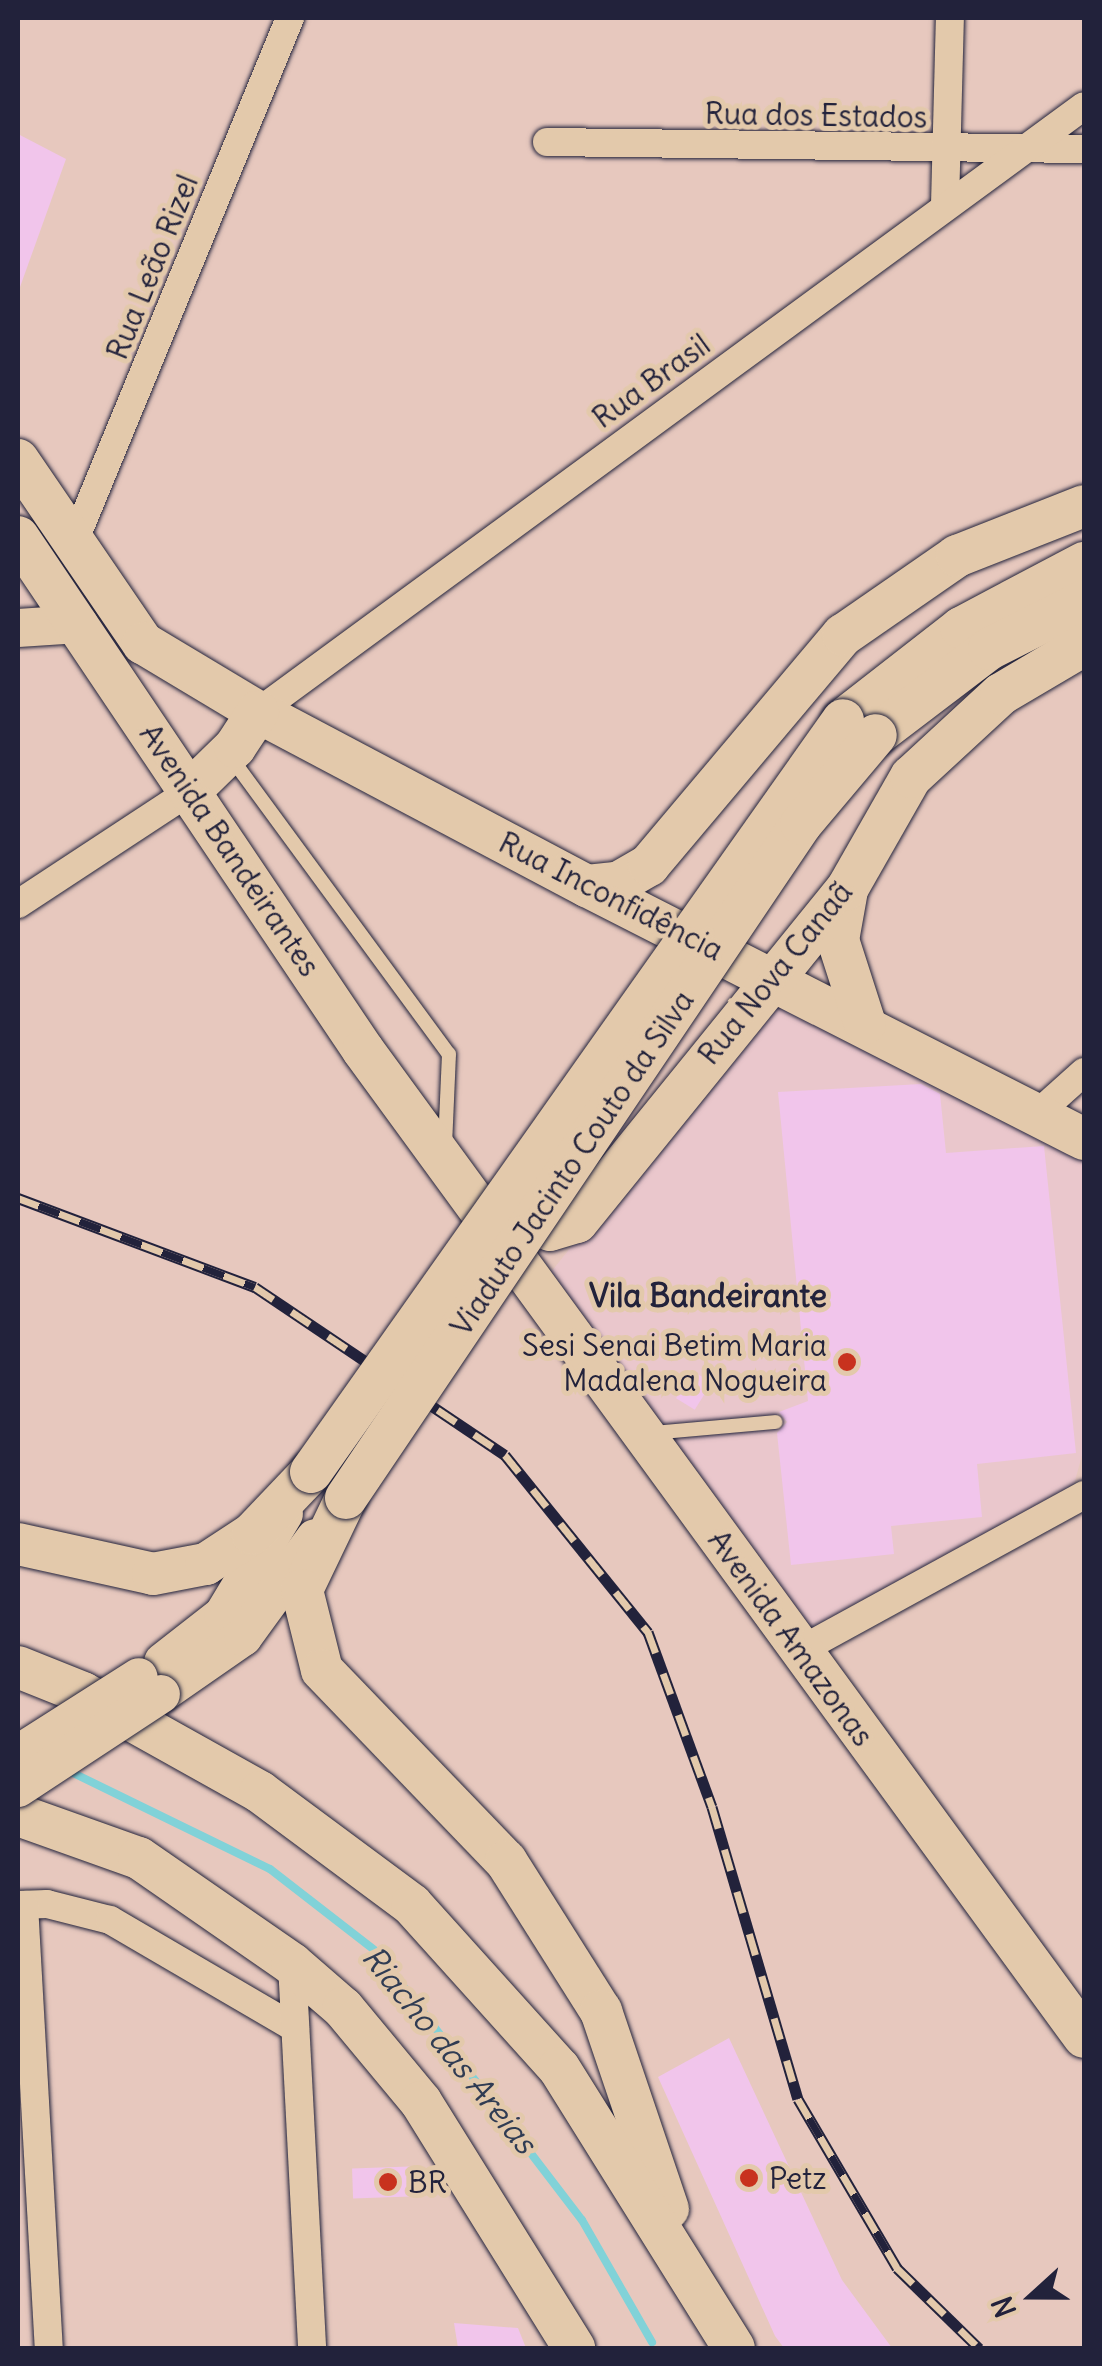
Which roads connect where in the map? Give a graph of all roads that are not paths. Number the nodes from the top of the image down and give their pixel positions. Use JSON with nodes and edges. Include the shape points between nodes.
{"nodes":[{"id":1,"x":290,"y":18,"type":"edge"},
{"id":2,"x":950,"y":18,"type":"edge"},
{"id":3,"x":1084,"y":106,"type":"edge"},
{"id":4,"x":546,"y":142,"type":"dead end"},
{"id":5,"x":1025,"y":148,"type":"junction"},
{"id":6,"x":1084,"y":149,"type":"edge"},
{"id":7,"x":948,"y":150,"type":"junction"},
{"id":8,"x":946,"y":205,"type":"junction"},
{"id":9,"x":18,"y":460,"type":"edge"},
{"id":10,"x":1084,"y":506,"type":"edge"},
{"id":11,"x":18,"y":537,"type":"edge"},
{"id":12,"x":74,"y":542,"type":"junction"},
{"id":13,"x":1084,"y":563,"type":"edge"},
{"id":14,"x":1084,"y":601,"type":"edge"},
{"id":15,"x":79,"y":624,"type":"junction"},
{"id":16,"x":18,"y":628,"type":"edge"},
{"id":17,"x":1084,"y":645,"type":"edge"},
{"id":18,"x":258,"y":712,"type":"junction"},
{"id":19,"x":860,"y":728,"type":"junction"},
{"id":20,"x":228,"y":755,"type":"junction"},
{"id":21,"x":190,"y":791,"type":"junction"},
{"id":22,"x":588,"y":886,"type":"junction"},
{"id":23,"x":848,"y":889,"type":"junction"},
{"id":24,"x":18,"y":904,"type":"edge"},
{"id":25,"x":770,"y":977,"type":"junction"},
{"id":26,"x":866,"y":1024,"type":"junction"},
{"id":27,"x":1084,"y":1072,"type":"edge"},
{"id":28,"x":1037,"y":1114,"type":"junction"},
{"id":29,"x":1084,"y":1139,"type":"edge"},
{"id":30,"x":449,"y":1168,"type":"junction"},
{"id":31,"x":499,"y":1238,"type":"joint"},
{"id":32,"x":776,"y":1422,"type":"dead end"},
{"id":33,"x":641,"y":1434,"type":"junction"},
{"id":34,"x":304,"y":1481,"type":"junction"},
{"id":35,"x":1084,"y":1496,"type":"edge"},
{"id":36,"x":340,"y":1506,"type":"junction"},
{"id":37,"x":18,"y":1544,"type":"edge"},
{"id":38,"x":799,"y":1651,"type":"junction"},
{"id":39,"x":18,"y":1667,"type":"edge"},
{"id":40,"x":150,"y":1685,"type":"junction"},
{"id":41,"x":18,"y":1754,"type":"edge"},
{"id":42,"x":18,"y":1788,"type":"edge"},
{"id":43,"x":18,"y":1815,"type":"edge"},
{"id":44,"x":21,"y":1905,"type":"edge"},
{"id":45,"x":292,"y":1964,"type":"junction"},
{"id":46,"x":295,"y":2028,"type":"junction"},
{"id":47,"x":1084,"y":2037,"type":"edge"},
{"id":48,"x":690,"y":2276,"type":"junction"},
{"id":49,"x":724,"y":2345,"type":"edge"},
{"id":50,"x":49,"y":2348,"type":"edge"},
{"id":51,"x":312,"y":2348,"type":"edge"},
{"id":52,"x":574,"y":2348,"type":"edge"}],
"edges":[{"from":1,"to":12,"type":"street","name":"Rua Leão Rizel"},
{"from":2,"to":7,"type":"street"},
{"from":3,"to":5,"type":"street","name":"Rua Brasil"},
{"from":4,"to":7,"type":"street","name":"Rua dos Estados"},
{"from":5,"to":6,"type":"street","name":"Rua dos Estados"},
{"from":5,"to":7,"type":"street","name":"Rua dos Estados"},
{"from":5,"to":8,"type":"street","name":"Rua Brasil"},
{"from":7,"to":8,"type":"street"},
{"from":8,"to":18,"type":"street","name":"Rua Brasil"},
{"from":9,"to":12,"type":"main road"},
{"from":10,"to":22,"type":"main road","via":[[957,556],[844,635],[649,864],[618,883]]},
{"from":11,"to":15,"type":"main road","name":"Avenida Bandeirantes"},
{"from":12,"to":18,"type":"main road","name":"Rua Inconfidência","via":[[144,643]]},
{"from":13,"to":19,"type":"main road","via":[[961,628],[874,690]]},
{"from":14,"to":19,"type":"main road","via":[[989,649]]},
{"from":15,"to":16,"type":"main road"},
{"from":15,"to":21,"type":"main road","name":"Avenida Bandeirantes"},
{"from":17,"to":23,"type":"main road","name":"Rua Nova Canaã","via":[[1001,694],[911,778]]},
{"from":18,"to":20,"type":"main road"},
{"from":18,"to":22,"type":"main road","name":"Rua Inconfidência"},
{"from":19,"to":34,"type":"main road","name":"Viaduto Jacinto Couto da Silva","bridge":true},
{"from":19,"to":36,"type":"main road","name":"Viaduto Jacinto Couto da Silva","bridge":true},
{"from":20,"to":21,"type":"main road"},
{"from":20,"to":30,"type":"lane","name":"Avenida Bandeirantes","via":[[449,1054]]},
{"from":21,"to":24,"type":"street"},
{"from":21,"to":30,"type":"main road","name":"Avenida Bandeirantes"},
{"from":22,"to":25,"type":"main road","name":"Rua Inconfidência"},
{"from":23,"to":25,"type":"main road","name":"Rua Nova Canaã"},
{"from":23,"to":26,"type":"main road","via":[[838,940]]},
{"from":25,"to":26,"type":"main road","name":"Rua Inconfidência"},
{"from":25,"to":30,"type":"main road","name":"Rua Nova Canaã","via":[[577,1222],[550,1230]]},
{"from":26,"to":28,"type":"main road","name":"Rua Inconfidência"},
{"from":27,"to":28,"type":"street"},
{"from":28,"to":29,"type":"main road","name":"Rua Inconfidência"},
{"from":30,"to":31,"type":"main road","name":"Avenida Bandeirantes"},
{"from":31,"to":33,"type":"main road","name":"Avenida Amazonas"},
{"from":32,"to":33,"type":"lane"},
{"from":33,"to":38,"type":"main road","name":"Avenida Amazonas"},
{"from":34,"to":37,"type":"main road","via":[[252,1534],[206,1564],[154,1574]]},
{"from":34,"to":40,"type":"main road","name":"Viaduto Jacinto Couto da Silva","via":[[223,1615]]},
{"from":35,"to":38,"type":"street"},
{"from":36,"to":40,"type":"main road","name":"Viaduto Jacinto Couto da Silva","via":[[243,1638]]},
{"from":36,"to":48,"type":"main road","via":[[302,1590],[322,1670],[506,1861],[600,2011]]},
{"from":38,"to":47,"type":"main road","name":"Avenida Amazonas"},
{"from":39,"to":48,"type":"main road","via":[[83,1693],[260,1792],[412,1906],[559,2068]]},
{"from":40,"to":41,"type":"main road","bridge":true},
{"from":40,"to":42,"type":"main road","bridge":true},
{"from":43,"to":45,"type":"main road","via":[[139,1858]]},
{"from":44,"to":46,"type":"street","via":[[110,1920]]},
{"from":44,"to":50,"type":"street"},
{"from":45,"to":46,"type":"street"},
{"from":45,"to":52,"type":"main road","via":[[343,2008],[421,2102]]},
{"from":46,"to":51,"type":"street"},
{"from":48,"to":49,"type":"main road"}]}
